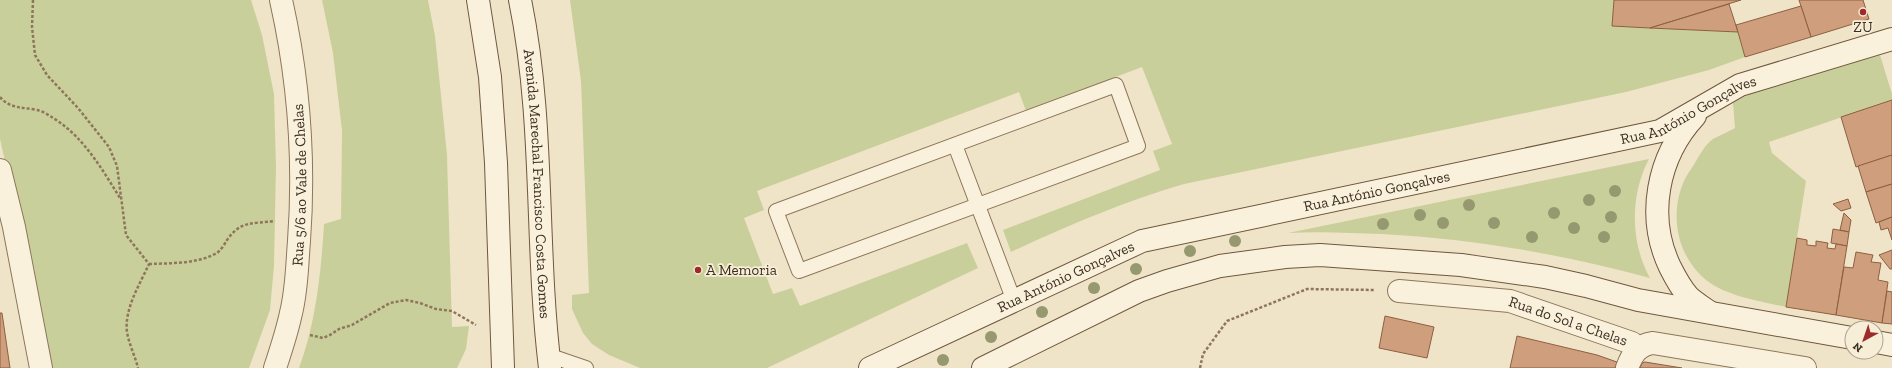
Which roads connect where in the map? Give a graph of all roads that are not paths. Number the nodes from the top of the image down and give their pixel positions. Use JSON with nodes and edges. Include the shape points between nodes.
{"nodes":[{"id":1,"x":281,"y":0,"type":"edge"},
{"id":2,"x":478,"y":0,"type":"edge"},
{"id":3,"x":520,"y":0,"type":"edge"},
{"id":4,"x":1892,"y":39,"type":"edge"},
{"id":5,"x":1704,"y":106,"type":"junction"},
{"id":6,"x":955,"y":145,"type":"junction"},
{"id":7,"x":0,"y":170,"type":"edge"},
{"id":8,"x":978,"y":205,"type":"junction"},
{"id":9,"x":1399,"y":291,"type":"road end"},
{"id":10,"x":1014,"y":301,"type":"junction"},
{"id":11,"x":1709,"y":312,"type":"junction"},
{"id":12,"x":1844,"y":337,"type":"edge"},
{"id":13,"x":1638,"y":349,"type":"junction"},
{"id":14,"x":549,"y":362,"type":"edge"},
{"id":15,"x":41,"y":368,"type":"edge"},
{"id":16,"x":275,"y":368,"type":"edge"},
{"id":17,"x":503,"y":368,"type":"edge"},
{"id":18,"x":586,"y":368,"type":"edge"},
{"id":19,"x":870,"y":368,"type":"edge"},
{"id":20,"x":982,"y":368,"type":"edge"},
{"id":21,"x":1627,"y":368,"type":"edge"},
{"id":22,"x":1805,"y":368,"type":"edge"}],
"edges":[{"from":1,"to":16,"type":"main road","name":"Rua 5/6 ao Vale de Chelas","via":[[292,55],[302,148],[296,287],[289,322]]},
{"from":2,"to":17,"type":"main road","via":[[490,77],[496,163]]},
{"from":3,"to":14,"type":"main road","name":"Avenida Marechal Francisco Costa Gomes","via":[[535,103],[539,219]]},
{"from":4,"to":5,"type":"main road","name":"Rua António Gonçalves","via":[[1740,85]]},
{"from":5,"to":10,"type":"main road","name":"Rua António Gonçalves","via":[[1660,131],[1142,241]]},
{"from":5,"to":11,"type":"main road","via":[[1677,139],[1668,157],[1659,191],[1658,219],[1661,240],[1676,279],[1688,296]]},
{"from":6,"to":8,"type":"lane"},
{"from":6,"to":8,"type":"lane","via":[[1116,85],[1138,146]]},
{"from":6,"to":8,"type":"lane","via":[[776,211],[798,271]]},
{"from":7,"to":15,"type":"main road","via":[[14,226]]},
{"from":8,"to":10,"type":"lane"},
{"from":9,"to":13,"type":"main road","name":"Rua do Sol a Chelas","via":[[1510,301],[1632,343]]},
{"from":10,"to":19,"type":"main road","name":"Rua António Gonçalves"},
{"from":11,"to":12,"type":"main road"},
{"from":11,"to":20,"type":"main road","via":[[1638,300],[1545,277],[1461,265],[1320,255],[1285,257],[1220,266],[1167,281],[1140,291]]},
{"from":13,"to":21,"type":"main road","via":[[1632,355]]},
{"from":13,"to":22,"type":"main road","name":"Rua do Sol a Chelas","via":[[1645,344],[1653,343]]},
{"from":14,"to":18,"type":"lane"}]}
